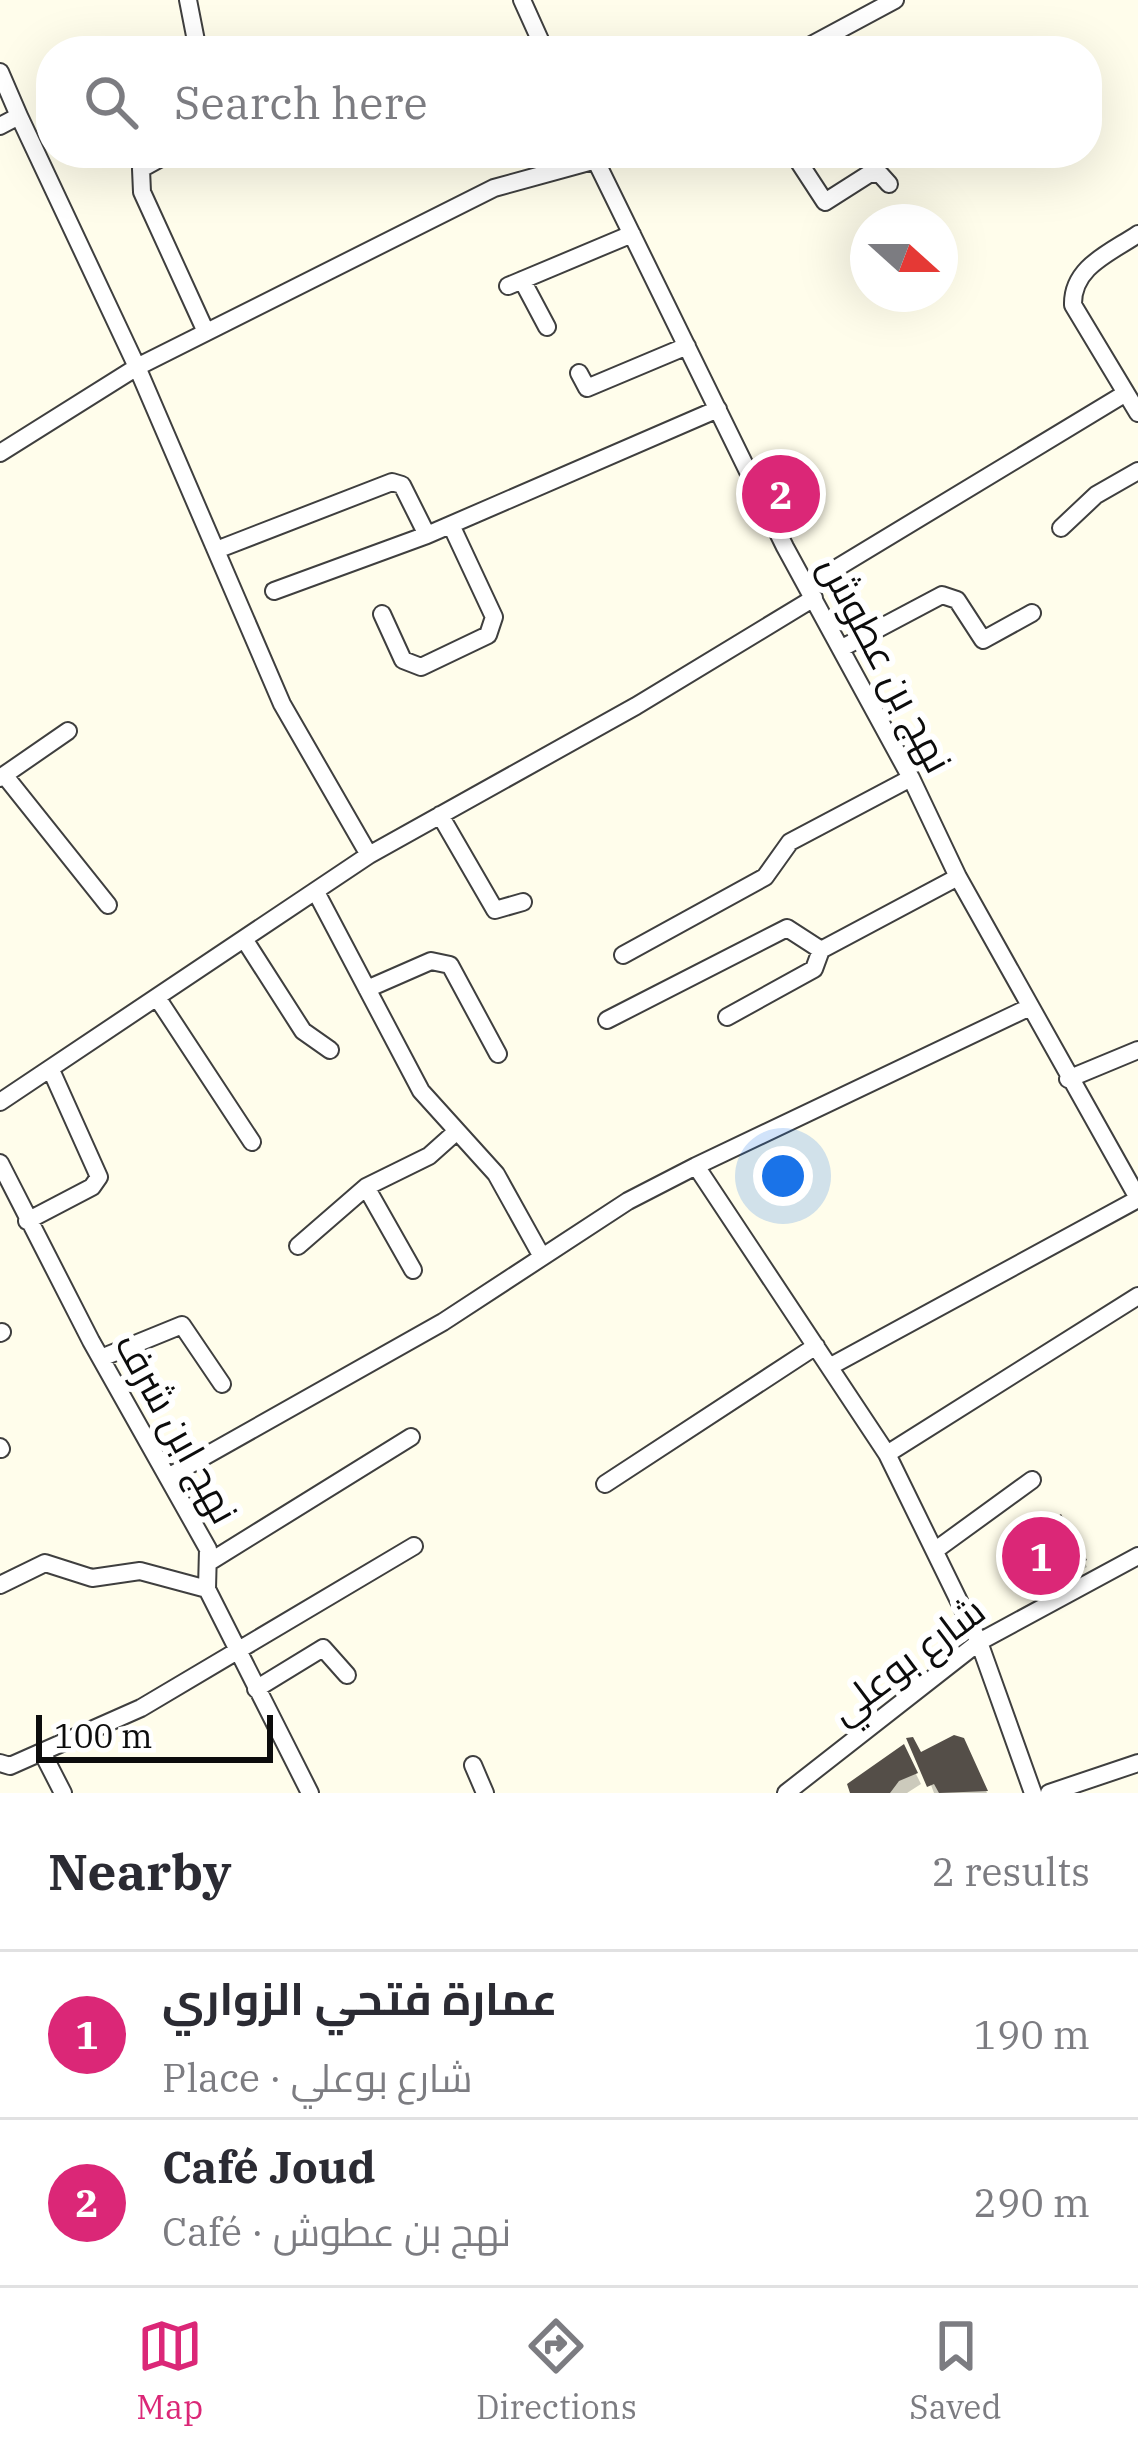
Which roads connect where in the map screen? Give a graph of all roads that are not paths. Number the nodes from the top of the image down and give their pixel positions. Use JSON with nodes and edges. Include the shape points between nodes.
{"nodes":[{"id":1,"x":188,"y":0,"type":"edge"},
{"id":2,"x":895,"y":0,"type":"edge"},
{"id":3,"x":526,"y":1,"type":"edge"},
{"id":4,"x":196,"y":36,"type":"edge"},
{"id":5,"x":539,"y":36,"type":"edge"},
{"id":6,"x":828,"y":36,"type":"edge"},
{"id":7,"x":0,"y":73,"type":"edge"},
{"id":8,"x":19,"y":116,"type":"junction"},
{"id":9,"x":0,"y":127,"type":"edge"},
{"id":10,"x":36,"y":152,"type":"edge"},
{"id":11,"x":43,"y":168,"type":"edge"},
{"id":12,"x":143,"y":168,"type":"edge"},
{"id":13,"x":556,"y":168,"type":"edge"},
{"id":14,"x":600,"y":168,"type":"edge"},
{"id":15,"x":803,"y":168,"type":"edge"},
{"id":16,"x":889,"y":184,"type":"dead end"},
{"id":17,"x":632,"y":233,"type":"junction"},
{"id":18,"x":1138,"y":234,"type":"edge"},
{"id":19,"x":547,"y":327,"type":"dead end"},
{"id":20,"x":206,"y":332,"type":"junction"},
{"id":21,"x":687,"y":346,"type":"junction"},
{"id":22,"x":137,"y":367,"type":"junction"},
{"id":23,"x":579,"y":373,"type":"dead end"},
{"id":24,"x":1126,"y":393,"type":"junction"},
{"id":25,"x":718,"y":410,"type":"junction"},
{"id":26,"x":1138,"y":413,"type":"edge"},
{"id":27,"x":0,"y":453,"type":"edge"},
{"id":28,"x":1138,"y":471,"type":"edge"},
{"id":29,"x":451,"y":525,"type":"junction"},
{"id":30,"x":1061,"y":528,"type":"dead end"},
{"id":31,"x":427,"y":536,"type":"junction"},
{"id":32,"x":219,"y":549,"type":"junction"},
{"id":33,"x":274,"y":591,"type":"dead end"},
{"id":34,"x":810,"y":592,"type":"junction"},
{"id":35,"x":382,"y":614,"type":"dead end"},
{"id":36,"x":1032,"y":614,"type":"dead end"},
{"id":37,"x":842,"y":648,"type":"junction"},
{"id":38,"x":68,"y":731,"type":"dead end"},
{"id":39,"x":2,"y":777,"type":"edge"},
{"id":40,"x":911,"y":778,"type":"junction"},
{"id":41,"x":440,"y":815,"type":"junction"},
{"id":42,"x":369,"y":855,"type":"junction"},
{"id":43,"x":958,"y":878,"type":"junction"},
{"id":44,"x":316,"y":892,"type":"junction"},
{"id":45,"x":523,"y":902,"type":"dead end"},
{"id":46,"x":108,"y":905,"type":"dead end"},
{"id":47,"x":246,"y":942,"type":"junction"},
{"id":48,"x":821,"y":950,"type":"junction"},
{"id":49,"x":623,"y":955,"type":"dead end"},
{"id":50,"x":367,"y":989,"type":"junction"},
{"id":51,"x":158,"y":999,"type":"junction"},
{"id":52,"x":1030,"y":1007,"type":"junction"},
{"id":53,"x":727,"y":1017,"type":"dead end"},
{"id":54,"x":608,"y":1021,"type":"dead end"},
{"id":55,"x":330,"y":1050,"type":"dead end"},
{"id":56,"x":1138,"y":1050,"type":"edge"},
{"id":57,"x":498,"y":1054,"type":"dead end"},
{"id":58,"x":51,"y":1070,"type":"junction"},
{"id":59,"x":1068,"y":1079,"type":"junction"},
{"id":60,"x":0,"y":1102,"type":"edge"},
{"id":61,"x":457,"y":1131,"type":"junction"},
{"id":62,"x":252,"y":1142,"type":"dead end"},
{"id":63,"x":0,"y":1163,"type":"edge"},
{"id":64,"x":696,"y":1166,"type":"junction"},
{"id":65,"x":366,"y":1187,"type":"junction"},
{"id":66,"x":1138,"y":1198,"type":"edge"},
{"id":67,"x":27,"y":1221,"type":"junction"},
{"id":68,"x":298,"y":1246,"type":"dead end"},
{"id":69,"x":541,"y":1255,"type":"junction"},
{"id":70,"x":413,"y":1270,"type":"dead end"},
{"id":71,"x":1138,"y":1296,"type":"edge"},
{"id":72,"x":816,"y":1346,"type":"junction"},
{"id":73,"x":101,"y":1358,"type":"junction"},
{"id":74,"x":831,"y":1366,"type":"junction"},
{"id":75,"x":222,"y":1384,"type":"dead end"},
{"id":76,"x":411,"y":1438,"type":"dead end"},
{"id":77,"x":887,"y":1454,"type":"junction"},
{"id":78,"x":168,"y":1477,"type":"junction"},
{"id":79,"x":1032,"y":1480,"type":"dead end"},
{"id":80,"x":605,"y":1484,"type":"dead end"},
{"id":81,"x":414,"y":1546,"type":"dead end"},
{"id":82,"x":937,"y":1549,"type":"junction"},
{"id":83,"x":1138,"y":1556,"type":"edge"},
{"id":84,"x":212,"y":1561,"type":"junction"},
{"id":85,"x":0,"y":1585,"type":"edge"},
{"id":86,"x":207,"y":1589,"type":"junction"},
{"id":87,"x":979,"y":1642,"type":"junction"},
{"id":88,"x":234,"y":1648,"type":"junction"},
{"id":89,"x":347,"y":1675,"type":"dead end"},
{"id":90,"x":256,"y":1689,"type":"junction"},
{"id":91,"x":42,"y":1752,"type":"junction"},
{"id":92,"x":0,"y":1763,"type":"edge"},
{"id":93,"x":1138,"y":1763,"type":"edge"},
{"id":94,"x":473,"y":1765,"type":"dead end"},
{"id":95,"x":62,"y":1793,"type":"edge"},
{"id":96,"x":310,"y":1793,"type":"edge"},
{"id":97,"x":485,"y":1793,"type":"edge"},
{"id":98,"x":786,"y":1793,"type":"edge"},
{"id":99,"x":1033,"y":1793,"type":"edge"},
{"id":100,"x":1049,"y":1793,"type":"edge"}],
"edges":[{"from":1,"to":4,"type":"street"},
{"from":2,"to":6,"type":"street"},
{"from":3,"to":5,"type":"street"},
{"from":7,"to":8,"type":"street"},
{"from":8,"to":9,"type":"street"},
{"from":8,"to":10,"type":"street"},
{"from":11,"to":22,"type":"street"},
{"from":12,"to":20,"type":"street","via":[[142,192]]},
{"from":13,"to":20,"type":"street","via":[[494,188]]},
{"from":14,"to":17,"type":"street","name":"نهج بن عطوش"},
{"from":15,"to":16,"type":"street","via":[[825,202],[869,174]]},
{"from":17,"to":19,"type":"street","via":[[515,283]]},
{"from":17,"to":21,"type":"street","name":"نهج بن عطوش"},
{"from":18,"to":24,"type":"street","via":[[1077,276],[1072,289],[1072,305]]},
{"from":20,"to":22,"type":"street"},
{"from":21,"to":23,"type":"street","via":[[586,388]]},
{"from":21,"to":25,"type":"street","name":"نهج بن عطوش"},
{"from":22,"to":27,"type":"street"},
{"from":22,"to":32,"type":"street"},
{"from":24,"to":26,"type":"street"},
{"from":24,"to":34,"type":"street"},
{"from":25,"to":29,"type":"street"},
{"from":25,"to":34,"type":"street","name":"نهج بن عطوش"},
{"from":28,"to":30,"type":"street"},
{"from":29,"to":31,"type":"street"},
{"from":29,"to":35,"type":"street","via":[[494,617],[488,635],[421,667],[404,660]]},
{"from":31,"to":32,"type":"street","via":[[403,485],[392,482]]},
{"from":31,"to":33,"type":"street"},
{"from":32,"to":42,"type":"street","via":[[282,704]]},
{"from":34,"to":37,"type":"street","name":"نهج بن عطوش"},
{"from":34,"to":41,"type":"street"},
{"from":36,"to":37,"type":"street","via":[[982,640],[957,600],[941,595]]},
{"from":37,"to":40,"type":"street","name":"نهج بن عطوش"},
{"from":38,"to":39,"type":"street"},
{"from":39,"to":46,"type":"street"},
{"from":40,"to":43,"type":"street","name":"نهج بن عطوش"},
{"from":40,"to":49,"type":"street","via":[[790,842],[765,877]]},
{"from":41,"to":42,"type":"street"},
{"from":41,"to":45,"type":"street","via":[[495,910]]},
{"from":42,"to":44,"type":"street"},
{"from":43,"to":48,"type":"street"},
{"from":43,"to":52,"type":"street","name":"نهج بن عطوش"},
{"from":44,"to":47,"type":"street"},
{"from":44,"to":50,"type":"street"},
{"from":47,"to":51,"type":"street"},
{"from":47,"to":55,"type":"street","via":[[303,1031]]},
{"from":48,"to":53,"type":"street","via":[[814,968]]},
{"from":48,"to":54,"type":"street","via":[[787,928]]},
{"from":50,"to":57,"type":"street","via":[[431,961],[450,964]]},
{"from":50,"to":61,"type":"street","via":[[421,1091]]},
{"from":51,"to":58,"type":"street"},
{"from":51,"to":62,"type":"street"},
{"from":52,"to":59,"type":"street","name":"نهج بن عطوش"},
{"from":52,"to":64,"type":"street"},
{"from":56,"to":59,"type":"street"},
{"from":58,"to":60,"type":"street"},
{"from":58,"to":67,"type":"street","via":[[99,1177]]},
{"from":59,"to":66,"type":"street","name":"نهج بن عطوش"},
{"from":61,"to":65,"type":"street","via":[[429,1156]]},
{"from":61,"to":69,"type":"street","via":[[496,1174]]},
{"from":63,"to":67,"type":"street","name":"نهج ابن شرف"},
{"from":64,"to":69,"type":"street"},
{"from":64,"to":72,"type":"street"},
{"from":65,"to":68,"type":"street"},
{"from":65,"to":70,"type":"street"},
{"from":66,"to":74,"type":"street"},
{"from":67,"to":73,"type":"street","name":"نهج ابن شرف"},
{"from":69,"to":78,"type":"street","via":[[442,1322]]},
{"from":71,"to":77,"type":"street"},
{"from":72,"to":74,"type":"street"},
{"from":72,"to":80,"type":"street"},
{"from":73,"to":75,"type":"street","via":[[182,1324]]},
{"from":73,"to":78,"type":"street","name":"نهج ابن شرف"},
{"from":74,"to":77,"type":"street"},
{"from":76,"to":84,"type":"street"},
{"from":77,"to":82,"type":"street"},
{"from":78,"to":84,"type":"street","name":"نهج ابن شرف"},
{"from":79,"to":82,"type":"street"},
{"from":81,"to":88,"type":"street"},
{"from":82,"to":87,"type":"street"},
{"from":83,"to":87,"type":"street","name":"شارع بوعلي"},
{"from":84,"to":86,"type":"street","name":"نهج ابن شرف"},
{"from":85,"to":86,"type":"street","via":[[45,1564],[92,1578],[140,1571]]},
{"from":86,"to":88,"type":"street","name":"نهج ابن شرف"},
{"from":87,"to":98,"type":"street","name":"شارع بوعلي"},
{"from":87,"to":99,"type":"street"},
{"from":88,"to":90,"type":"street","name":"نهج ابن شرف"},
{"from":88,"to":91,"type":"street","via":[[141,1708]]},
{"from":89,"to":90,"type":"street","via":[[323,1648]]},
{"from":90,"to":96,"type":"street","name":"نهج ابن شرف"},
{"from":91,"to":92,"type":"street"},
{"from":91,"to":95,"type":"street"},
{"from":93,"to":100,"type":"street"},
{"from":94,"to":97,"type":"street"}]}
